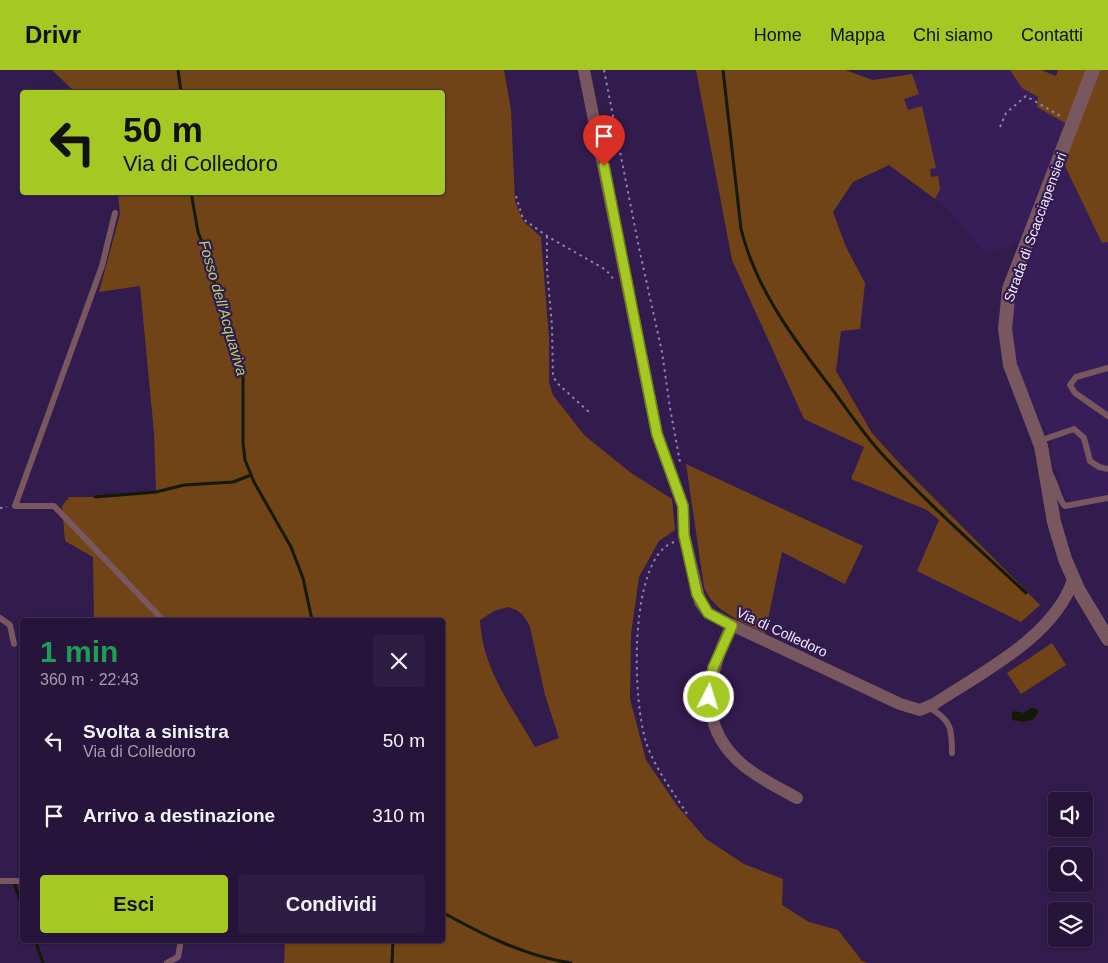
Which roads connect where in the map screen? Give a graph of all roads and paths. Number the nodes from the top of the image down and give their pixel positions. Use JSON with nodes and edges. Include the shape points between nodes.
{"nodes":[{"id":1,"x":584,"y":70,"type":"edge"},
{"id":2,"x":604,"y":70,"type":"edge"},
{"id":3,"x":1093,"y":70,"type":"edge"},
{"id":4,"x":1072,"y":124,"type":"junction"},
{"id":5,"x":1000,"y":127,"type":"dead end"},
{"id":6,"x":516,"y":196,"type":"dead end"},
{"id":7,"x":115,"y":213,"type":"dead end"},
{"id":8,"x":546,"y":236,"type":"junction"},
{"id":9,"x":616,"y":283,"type":"dead end"},
{"id":10,"x":1108,"y":368,"type":"edge"},
{"id":11,"x":589,"y":412,"type":"dead end"},
{"id":12,"x":1108,"y":416,"type":"edge"},
{"id":13,"x":1039,"y":441,"type":"junction"},
{"id":14,"x":681,"y":467,"type":"dead end"},
{"id":15,"x":1046,"y":468,"type":"junction"},
{"id":16,"x":1108,"y":469,"type":"edge"},
{"id":17,"x":1108,"y":498,"type":"edge"},
{"id":18,"x":684,"y":535,"type":"junction"},
{"id":19,"x":1073,"y":580,"type":"junction"},
{"id":20,"x":0,"y":618,"type":"edge"},
{"id":21,"x":161,"y":618,"type":"edge"},
{"id":22,"x":732,"y":626,"type":"junction"},
{"id":23,"x":1108,"y":639,"type":"edge"},
{"id":24,"x":14,"y":644,"type":"dead end"},
{"id":25,"x":929,"y":707,"type":"junction"},
{"id":26,"x":952,"y":753,"type":"dead end"},
{"id":27,"x":797,"y":798,"type":"dead end"},
{"id":28,"x":689,"y":817,"type":"dead end"},
{"id":29,"x":0,"y":881,"type":"edge"},
{"id":30,"x":20,"y":881,"type":"edge"},
{"id":31,"x":180,"y":943,"type":"edge"},
{"id":32,"x":167,"y":963,"type":"edge"}],
"edges":[{"from":1,"to":18,"type":"street","name":"Via di Colledoro","via":[[657,434],[683,506]]},
{"from":2,"to":14,"type":"path","via":[[662,352]]},
{"from":3,"to":4,"type":"street","name":"Strada di Scacciapensieri"},
{"from":4,"to":5,"type":"path","via":[[1026,96],[1006,113]]},
{"from":4,"to":13,"type":"street","name":"Strada di Scacciapensieri","via":[[1012,280],[1005,308],[1008,358]]},
{"from":6,"to":8,"type":"path","via":[[523,219]]},
{"from":7,"to":21,"type":"lane","via":[[102,266],[15,506],[54,506]]},
{"from":8,"to":9,"type":"path","via":[[606,270]]},
{"from":8,"to":11,"type":"path","via":[[553,376],[557,384]]},
{"from":10,"to":12,"type":"lane","via":[[1076,377],[1070,385],[1075,393]]},
{"from":13,"to":15,"type":"street","name":"Strada di Scacciapensieri"},
{"from":13,"to":16,"type":"lane","via":[[1074,429],[1084,438],[1090,460]]},
{"from":15,"to":17,"type":"lane","via":[[1056,481],[1065,506]]},
{"from":15,"to":19,"type":"street","name":"Strada di Scacciapensieri","via":[[1056,531]]},
{"from":18,"to":22,"type":"street","name":"Via di Colledoro","via":[[700,602],[708,613]]},
{"from":18,"to":28,"type":"path","via":[[662,550],[645,583],[636,678],[646,742],[657,768]]},
{"from":19,"to":23,"type":"street","name":"Strada di Scacciapensieri"},
{"from":19,"to":25,"type":"street","via":[[1060,609],[1039,632]]},
{"from":20,"to":24,"type":"lane","via":[[10,626]]},
{"from":22,"to":25,"type":"street","name":"Via di Colledoro","via":[[910,709]]},
{"from":22,"to":27,"type":"street","via":[[711,675],[709,697],[716,728],[728,749],[742,764]]},
{"from":25,"to":26,"type":"lane","via":[[948,721]]},
{"from":29,"to":30,"type":"lane"},
{"from":31,"to":32,"type":"lane","via":[[178,956]]}]}
